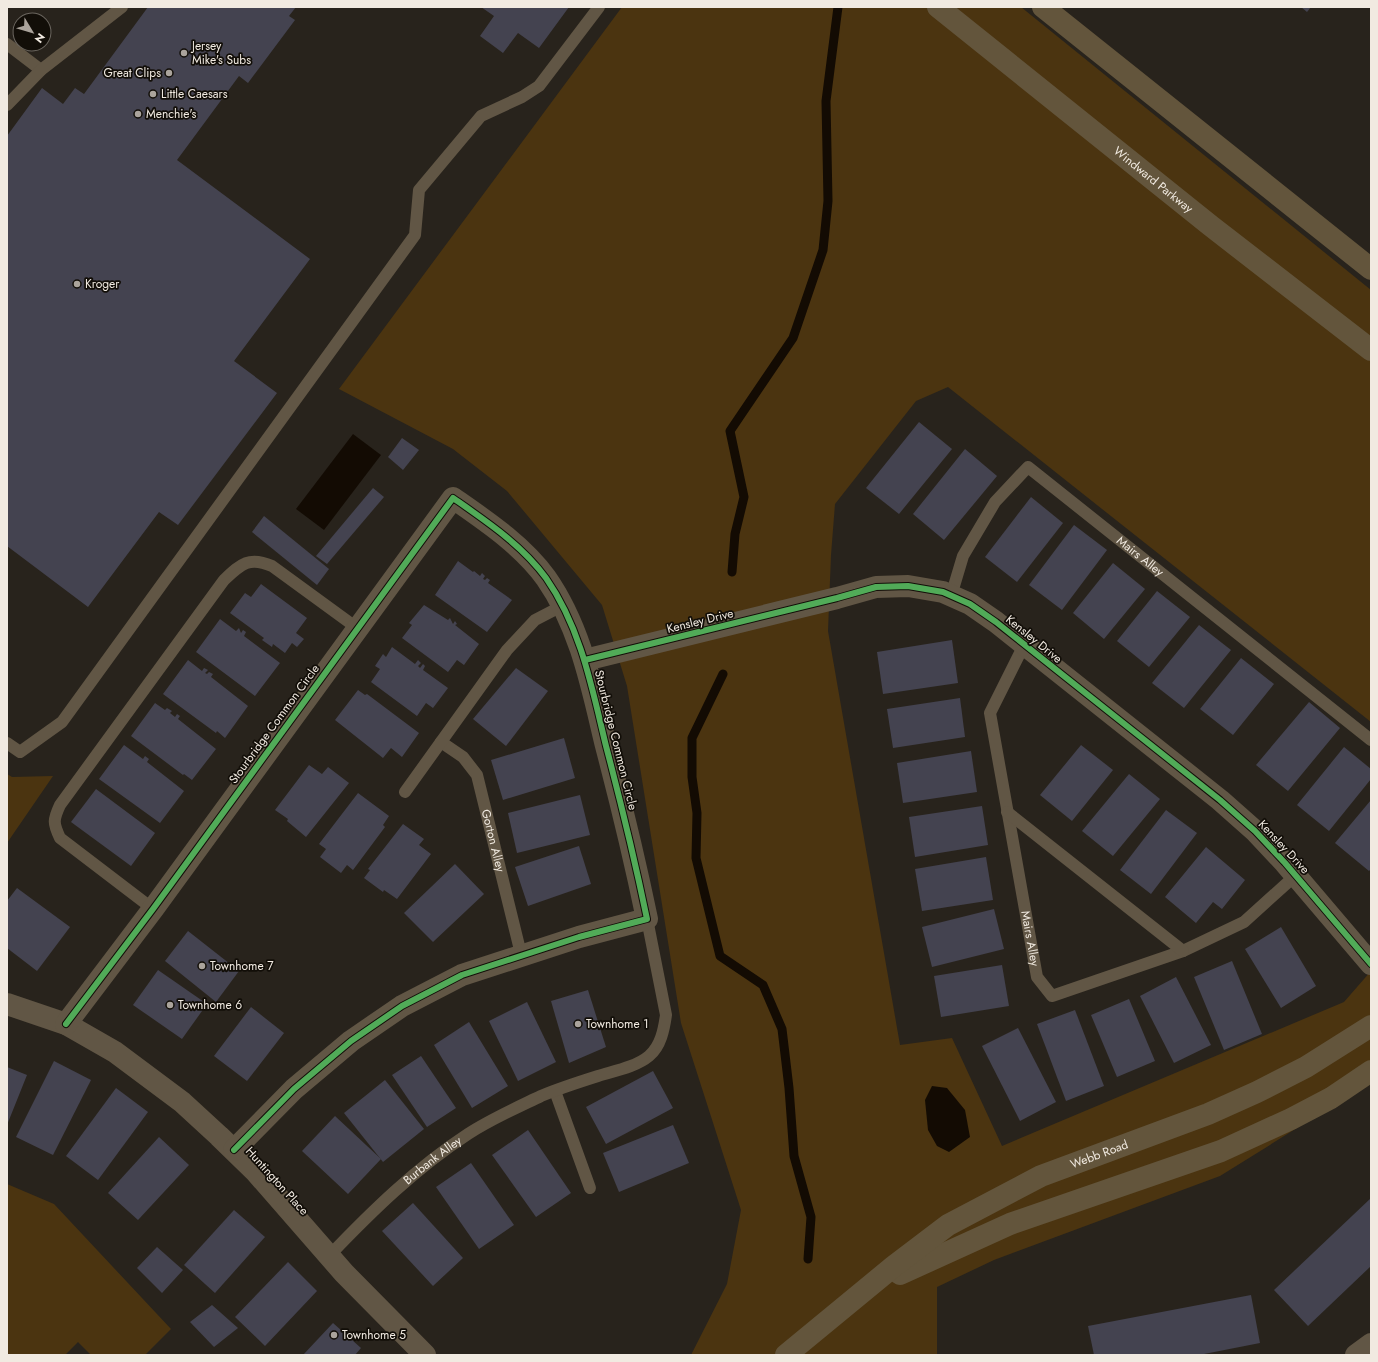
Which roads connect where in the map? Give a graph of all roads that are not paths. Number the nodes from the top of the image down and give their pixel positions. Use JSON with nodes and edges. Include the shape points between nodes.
{"nodes":[{"id":1,"x":122,"y":7,"type":"edge"},
{"id":2,"x":599,"y":7,"type":"edge"},
{"id":3,"x":938,"y":7,"type":"edge"},
{"id":4,"x":1043,"y":7,"type":"edge"},
{"id":5,"x":7,"y":44,"type":"edge"},
{"id":6,"x":41,"y":70,"type":"junction"},
{"id":7,"x":7,"y":105,"type":"edge"},
{"id":8,"x":1371,"y":269,"type":"edge"},
{"id":9,"x":1371,"y":350,"type":"edge"},
{"id":10,"x":951,"y":596,"type":"junction"},
{"id":11,"x":562,"y":606,"type":"junction"},
{"id":12,"x":357,"y":628,"type":"junction"},
{"id":13,"x":1024,"y":645,"type":"junction"},
{"id":14,"x":585,"y":660,"type":"junction"},
{"id":15,"x":1371,"y":740,"type":"edge"},
{"id":16,"x":441,"y":742,"type":"junction"},
{"id":17,"x":7,"y":743,"type":"edge"},
{"id":18,"x":405,"y":792,"type":"dead end"},
{"id":19,"x":1007,"y":812,"type":"junction"},
{"id":20,"x":1296,"y":875,"type":"junction"},
{"id":21,"x":153,"y":909,"type":"junction"},
{"id":22,"x":647,"y":919,"type":"junction"},
{"id":23,"x":1183,"y":951,"type":"junction"},
{"id":24,"x":521,"y":954,"type":"junction"},
{"id":25,"x":1371,"y":964,"type":"edge"},
{"id":26,"x":7,"y":1004,"type":"edge"},
{"id":27,"x":66,"y":1024,"type":"junction"},
{"id":28,"x":1371,"y":1026,"type":"edge"},
{"id":29,"x":1371,"y":1071,"type":"edge"},
{"id":30,"x":555,"y":1091,"type":"junction"},
{"id":31,"x":234,"y":1150,"type":"junction"},
{"id":32,"x":590,"y":1188,"type":"dead end"},
{"id":33,"x":330,"y":1256,"type":"junction"},
{"id":34,"x":843,"y":1310,"type":"junction"},
{"id":35,"x":1371,"y":1344,"type":"edge"},
{"id":36,"x":425,"y":1355,"type":"edge"},
{"id":37,"x":786,"y":1355,"type":"edge"},
{"id":38,"x":1356,"y":1355,"type":"edge"}],
"edges":[{"from":1,"to":6,"type":"lane"},
{"from":2,"to":17,"type":"lane","via":[[539,86],[481,116],[419,190],[416,235],[62,722],[20,752]]},
{"from":3,"to":9,"type":"street","name":"Windward Parkway","via":[[1211,226]]},
{"from":4,"to":8,"type":"street"},
{"from":5,"to":6,"type":"lane"},
{"from":6,"to":7,"type":"lane"},
{"from":10,"to":13,"type":"street","name":"Kensley Drive","via":[[970,604]]},
{"from":10,"to":14,"type":"street","name":"Kensley Drive","via":[[943,592],[908,586],[876,587]]},
{"from":10,"to":15,"type":"lane","name":"Mairs Alley","via":[[963,556],[995,502],[1028,467]]},
{"from":11,"to":12,"type":"street","name":"Stourbridge Common Circle","via":[[546,578],[521,551],[489,523],[453,498]]},
{"from":11,"to":14,"type":"street","name":"Stourbridge Common Circle"},
{"from":11,"to":16,"type":"lane","via":[[535,620],[506,650]]},
{"from":12,"to":21,"type":"street","name":"Stourbridge Common Circle"},
{"from":12,"to":21,"type":"lane","via":[[272,566],[260,561],[248,562],[236,569],[224,580],[60,805],[54,818],[60,838]]},
{"from":13,"to":19,"type":"lane","name":"Mairs Alley","via":[[990,713]]},
{"from":13,"to":20,"type":"street","name":"Kensley Drive","via":[[1220,800],[1255,831]]},
{"from":14,"to":22,"type":"street","name":"Stourbridge Common Circle","via":[[634,855]]},
{"from":16,"to":18,"type":"lane"},
{"from":16,"to":24,"type":"lane","name":"Gorton Alley","via":[[463,757],[477,775]]},
{"from":19,"to":23,"type":"lane"},
{"from":19,"to":23,"type":"lane","name":"Mairs Alley","via":[[1037,977],[1052,996]]},
{"from":20,"to":23,"type":"lane","name":"Mairs Alley","via":[[1244,922]]},
{"from":20,"to":25,"type":"street","name":"Kensley Drive"},
{"from":21,"to":27,"type":"street","name":"Stourbridge Common Circle"},
{"from":22,"to":24,"type":"street"},
{"from":22,"to":30,"type":"lane","name":"Burbank Alley","via":[[666,1015],[658,1045],[650,1056],[636,1064]]},
{"from":24,"to":31,"type":"street","via":[[462,975],[402,1006],[351,1041],[294,1089]]},
{"from":26,"to":27,"type":"street","name":"Huntington Place"},
{"from":27,"to":31,"type":"street","name":"Huntington Place","via":[[115,1052],[182,1102]]},
{"from":28,"to":34,"type":"street","name":"Webb Road","via":[[1306,1068],[1257,1092],[1208,1114],[1041,1176],[996,1199],[948,1226],[894,1266]]},
{"from":29,"to":34,"type":"street","name":"Webb Road","via":[[1331,1098],[1260,1134],[1221,1151],[1010,1224],[900,1274]]},
{"from":30,"to":32,"type":"lane"},
{"from":30,"to":33,"type":"lane","name":"Burbank Alley","via":[[507,1112],[435,1156],[368,1215]]},
{"from":31,"to":33,"type":"street","name":"Huntington Place"},
{"from":33,"to":36,"type":"street","name":"Huntington Place"},
{"from":34,"to":37,"type":"street","name":"Webb Road"},
{"from":35,"to":38,"type":"street"}]}
